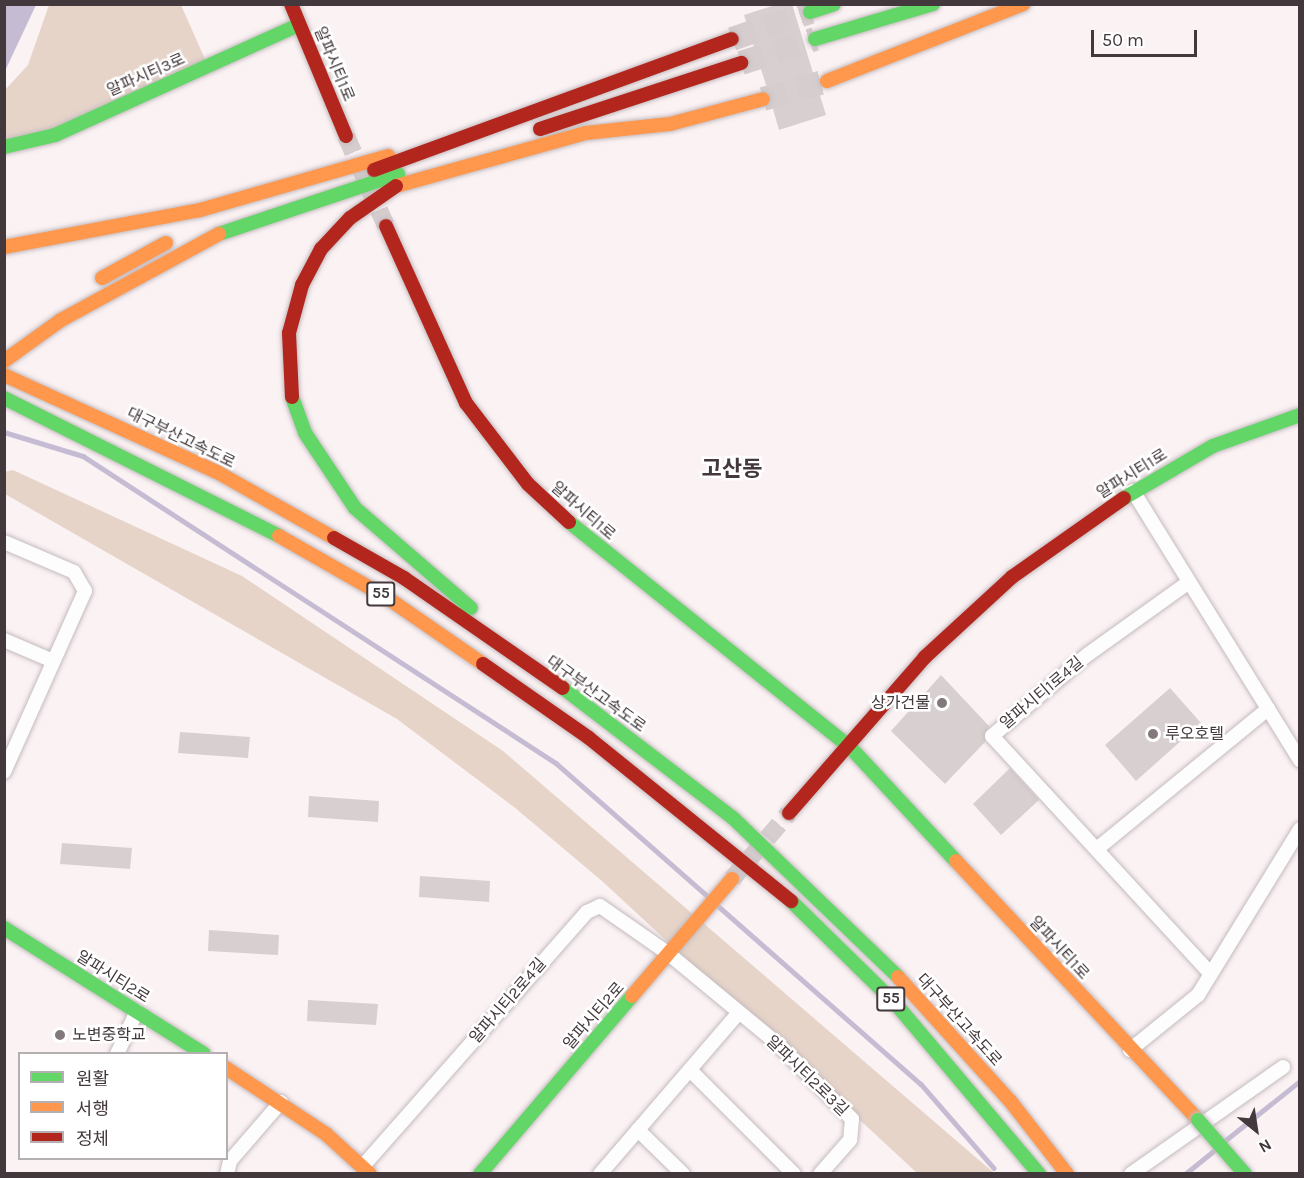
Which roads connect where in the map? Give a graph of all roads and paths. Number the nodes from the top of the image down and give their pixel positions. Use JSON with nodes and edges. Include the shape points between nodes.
{"nodes":[{"id":1,"x":291,"y":4,"type":"edge"},
{"id":2,"x":834,"y":4,"type":"edge"},
{"id":3,"x":933,"y":4,"type":"edge"},
{"id":4,"x":1023,"y":4,"type":"edge"},
{"id":5,"x":810,"y":12,"type":"tunnel mouth"},
{"id":6,"x":299,"y":25,"type":"junction"},
{"id":7,"x":732,"y":39,"type":"tunnel mouth"},
{"id":8,"x":815,"y":39,"type":"tunnel mouth"},
{"id":9,"x":741,"y":63,"type":"tunnel mouth"},
{"id":10,"x":827,"y":81,"type":"tunnel mouth"},
{"id":11,"x":763,"y":99,"type":"tunnel mouth"},
{"id":12,"x":346,"y":136,"type":"tunnel mouth"},
{"id":13,"x":4,"y":147,"type":"edge"},
{"id":14,"x":493,"y":151,"type":"junction"},
{"id":15,"x":390,"y":171,"type":"junction"},
{"id":16,"x":386,"y":226,"type":"tunnel mouth"},
{"id":17,"x":4,"y":247,"type":"edge"},
{"id":18,"x":4,"y":342,"type":"edge"},
{"id":19,"x":4,"y":360,"type":"edge"},
{"id":20,"x":4,"y":375,"type":"edge"},
{"id":21,"x":10,"y":400,"type":"edge"},
{"id":22,"x":1299,"y":415,"type":"edge"},
{"id":23,"x":1133,"y":490,"type":"junction"},
{"id":24,"x":4,"y":542,"type":"edge"},
{"id":25,"x":1189,"y":582,"type":"junction"},
{"id":26,"x":4,"y":639,"type":"edge"},
{"id":27,"x":54,"y":661,"type":"junction"},
{"id":28,"x":583,"y":702,"type":"junction"},
{"id":29,"x":1268,"y":709,"type":"junction"},
{"id":30,"x":4,"y":735,"type":"edge"},
{"id":31,"x":18,"y":741,"type":"junction"},
{"id":32,"x":849,"y":746,"type":"junction"},
{"id":33,"x":1299,"y":760,"type":"edge"},
{"id":34,"x":4,"y":772,"type":"edge"},
{"id":35,"x":789,"y":813,"type":"tunnel mouth"},
{"id":36,"x":1299,"y":829,"type":"edge"},
{"id":37,"x":1098,"y":848,"type":"junction"},
{"id":38,"x":732,"y":879,"type":"tunnel mouth"},
{"id":39,"x":4,"y":928,"type":"edge"},
{"id":40,"x":669,"y":954,"type":"junction"},
{"id":41,"x":1211,"y":974,"type":"junction"},
{"id":42,"x":137,"y":1011,"type":"junction"},
{"id":43,"x":737,"y":1015,"type":"junction"},
{"id":44,"x":1130,"y":1050,"type":"junction"},
{"id":45,"x":117,"y":1052,"type":"edge"},
{"id":46,"x":202,"y":1052,"type":"edge"},
{"id":47,"x":1283,"y":1067,"type":"dead end"},
{"id":48,"x":228,"y":1069,"type":"edge"},
{"id":49,"x":690,"y":1070,"type":"junction"},
{"id":50,"x":281,"y":1102,"type":"junction"},
{"id":51,"x":638,"y":1130,"type":"junction"},
{"id":52,"x":226,"y":1164,"type":"edge"},
{"id":53,"x":367,"y":1170,"type":"edge"},
{"id":54,"x":480,"y":1173,"type":"edge"},
{"id":55,"x":600,"y":1173,"type":"edge"},
{"id":56,"x":683,"y":1173,"type":"edge"},
{"id":57,"x":794,"y":1173,"type":"edge"},
{"id":58,"x":820,"y":1173,"type":"edge"},
{"id":59,"x":1039,"y":1173,"type":"edge"},
{"id":60,"x":1067,"y":1173,"type":"edge"},
{"id":61,"x":1131,"y":1173,"type":"edge"},
{"id":62,"x":1245,"y":1173,"type":"edge"}],
"edges":[{"from":1,"to":6,"type":"main road","name":"알파시티1로"},
{"from":2,"to":5,"type":"main road"},
{"from":3,"to":8,"type":"main road"},
{"from":4,"to":10,"type":"main road"},
{"from":6,"to":12,"type":"main road","name":"알파시티1로"},
{"from":6,"to":13,"type":"main road","name":"알파시티3로","via":[[55,135]]},
{"from":7,"to":15,"type":"main road","via":[[486,129]]},
{"from":9,"to":14,"type":"main road"},
{"from":11,"to":14,"type":"main road","via":[[670,124],[586,133]]},
{"from":14,"to":15,"type":"main road"},
{"from":15,"to":17,"type":"main road"},
{"from":15,"to":18,"type":"main road","via":[[206,224],[133,259]]},
{"from":15,"to":19,"type":"main road","via":[[213,236],[61,320]]},
{"from":15,"to":28,"type":"main road","via":[[334,233],[308,272],[289,333],[291,399],[317,455],[355,508]]},
{"from":16,"to":32,"type":"main road","name":"알파시티1로","via":[[462,395],[528,484],[584,536]]},
{"from":20,"to":28,"type":"main road","name":"대구부산고속도로","number":"55","via":[[217,472],[404,578]]},
{"from":21,"to":59,"type":"main road","number":"55","via":[[207,496],[386,597],[589,738],[774,885],[895,1003],[999,1121]]},
{"from":22,"to":23,"type":"main road","name":"알파시티1로","via":[[1213,446]]},
{"from":23,"to":25,"type":"street"},
{"from":23,"to":32,"type":"main road","name":"알파시티1로","via":[[1012,578],[925,657]]},
{"from":24,"to":27,"type":"street","via":[[82,581],[85,591]]},
{"from":25,"to":29,"type":"street"},
{"from":25,"to":37,"type":"street","name":"알파시티1로4길","via":[[1087,655],[992,736]]},
{"from":26,"to":27,"type":"street"},
{"from":27,"to":31,"type":"street"},
{"from":28,"to":60,"type":"main road","name":"대구부산고속도로","number":"55","via":[[758,841],[898,978],[1011,1102]]},
{"from":29,"to":33,"type":"street"},
{"from":29,"to":37,"type":"street"},
{"from":30,"to":31,"type":"street"},
{"from":31,"to":34,"type":"street"},
{"from":32,"to":35,"type":"main road"},
{"from":32,"to":44,"type":"main road","name":"알파시티1로"},
{"from":36,"to":41,"type":"street"},
{"from":37,"to":41,"type":"street","name":"알파시티1로4길"},
{"from":38,"to":40,"type":"main road","name":"알파시티2로"},
{"from":39,"to":42,"type":"main road","name":"알파시티2로"},
{"from":40,"to":43,"type":"street","name":"알파시티2로3길"},
{"from":40,"to":53,"type":"street","name":"알파시티2로4길","via":[[609,907],[593,907]]},
{"from":40,"to":54,"type":"main road","name":"알파시티2로"},
{"from":41,"to":44,"type":"street","via":[[1198,995]]},
{"from":42,"to":45,"type":"street"},
{"from":42,"to":46,"type":"main road","name":"알파시티2로"},
{"from":43,"to":49,"type":"street"},
{"from":43,"to":58,"type":"street","name":"알파시티2로3길","via":[[779,1045],[852,1119],[850,1140]]},
{"from":44,"to":62,"type":"main road","name":"알파시티1로","bridge":true},
{"from":47,"to":61,"type":"street"},
{"from":48,"to":50,"type":"main road"},
{"from":49,"to":51,"type":"street"},
{"from":49,"to":57,"type":"street"},
{"from":50,"to":52,"type":"street"},
{"from":50,"to":53,"type":"main road"},
{"from":51,"to":55,"type":"street"},
{"from":51,"to":56,"type":"street"}]}
